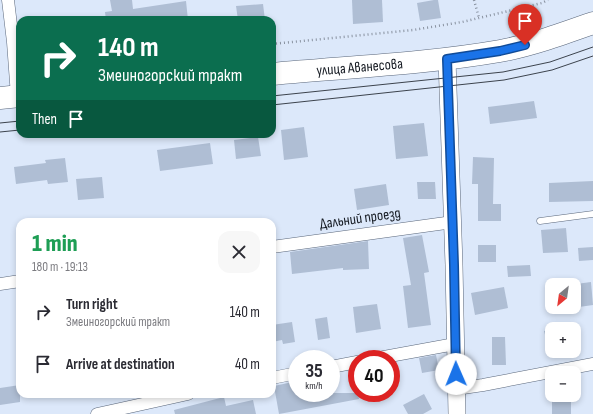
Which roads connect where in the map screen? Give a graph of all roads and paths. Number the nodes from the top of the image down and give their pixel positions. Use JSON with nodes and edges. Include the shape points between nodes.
{"nodes":[{"id":1,"x":8,"y":0,"type":"edge"},
{"id":2,"x":474,"y":0,"type":"edge"},
{"id":3,"x":548,"y":0,"type":"edge"},
{"id":4,"x":479,"y":18,"type":"junction"},
{"id":5,"x":593,"y":23,"type":"edge"},
{"id":6,"x":276,"y":44,"type":"edge"},
{"id":7,"x":447,"y":59,"type":"junction"},
{"id":8,"x":276,"y":74,"type":"edge"},
{"id":9,"x":12,"y":96,"type":"edge"},
{"id":10,"x":593,"y":214,"type":"edge"},
{"id":11,"x":540,"y":221,"type":"dead end"},
{"id":12,"x":453,"y":222,"type":"junction"},
{"id":13,"x":276,"y":246,"type":"edge"},
{"id":14,"x":16,"y":282,"type":"edge"},
{"id":15,"x":0,"y":284,"type":"edge"},
{"id":16,"x":455,"y":344,"type":"junction"},
{"id":17,"x":400,"y":354,"type":"edge"},
{"id":18,"x":593,"y":364,"type":"edge"},
{"id":19,"x":288,"y":375,"type":"edge"},
{"id":20,"x":276,"y":377,"type":"edge"},
{"id":21,"x":456,"y":389,"type":"junction"},
{"id":22,"x":170,"y":398,"type":"edge"},
{"id":23,"x":96,"y":414,"type":"edge"},
{"id":24,"x":457,"y":414,"type":"edge"}],
"edges":[{"from":1,"to":9,"type":"street","via":[[13,42]]},
{"from":2,"to":4,"type":"path"},
{"from":3,"to":4,"type":"path"},
{"from":4,"to":6,"type":"path","via":[[413,30]]},
{"from":5,"to":7,"type":"highway","name":"улица Аванесова","via":[[522,46]]},
{"from":7,"to":8,"type":"highway","name":"улица Аванесова"},
{"from":7,"to":12,"type":"street"},
{"from":10,"to":11,"type":"lane"},
{"from":12,"to":13,"type":"street","name":"Дальний проезд"},
{"from":12,"to":16,"type":"street"},
{"from":14,"to":15,"type":"street"},
{"from":16,"to":17,"type":"street"},
{"from":16,"to":21,"type":"street"},
{"from":18,"to":21,"type":"street"},
{"from":19,"to":20,"type":"street"},
{"from":21,"to":24,"type":"street"},
{"from":22,"to":23,"type":"street"}]}
